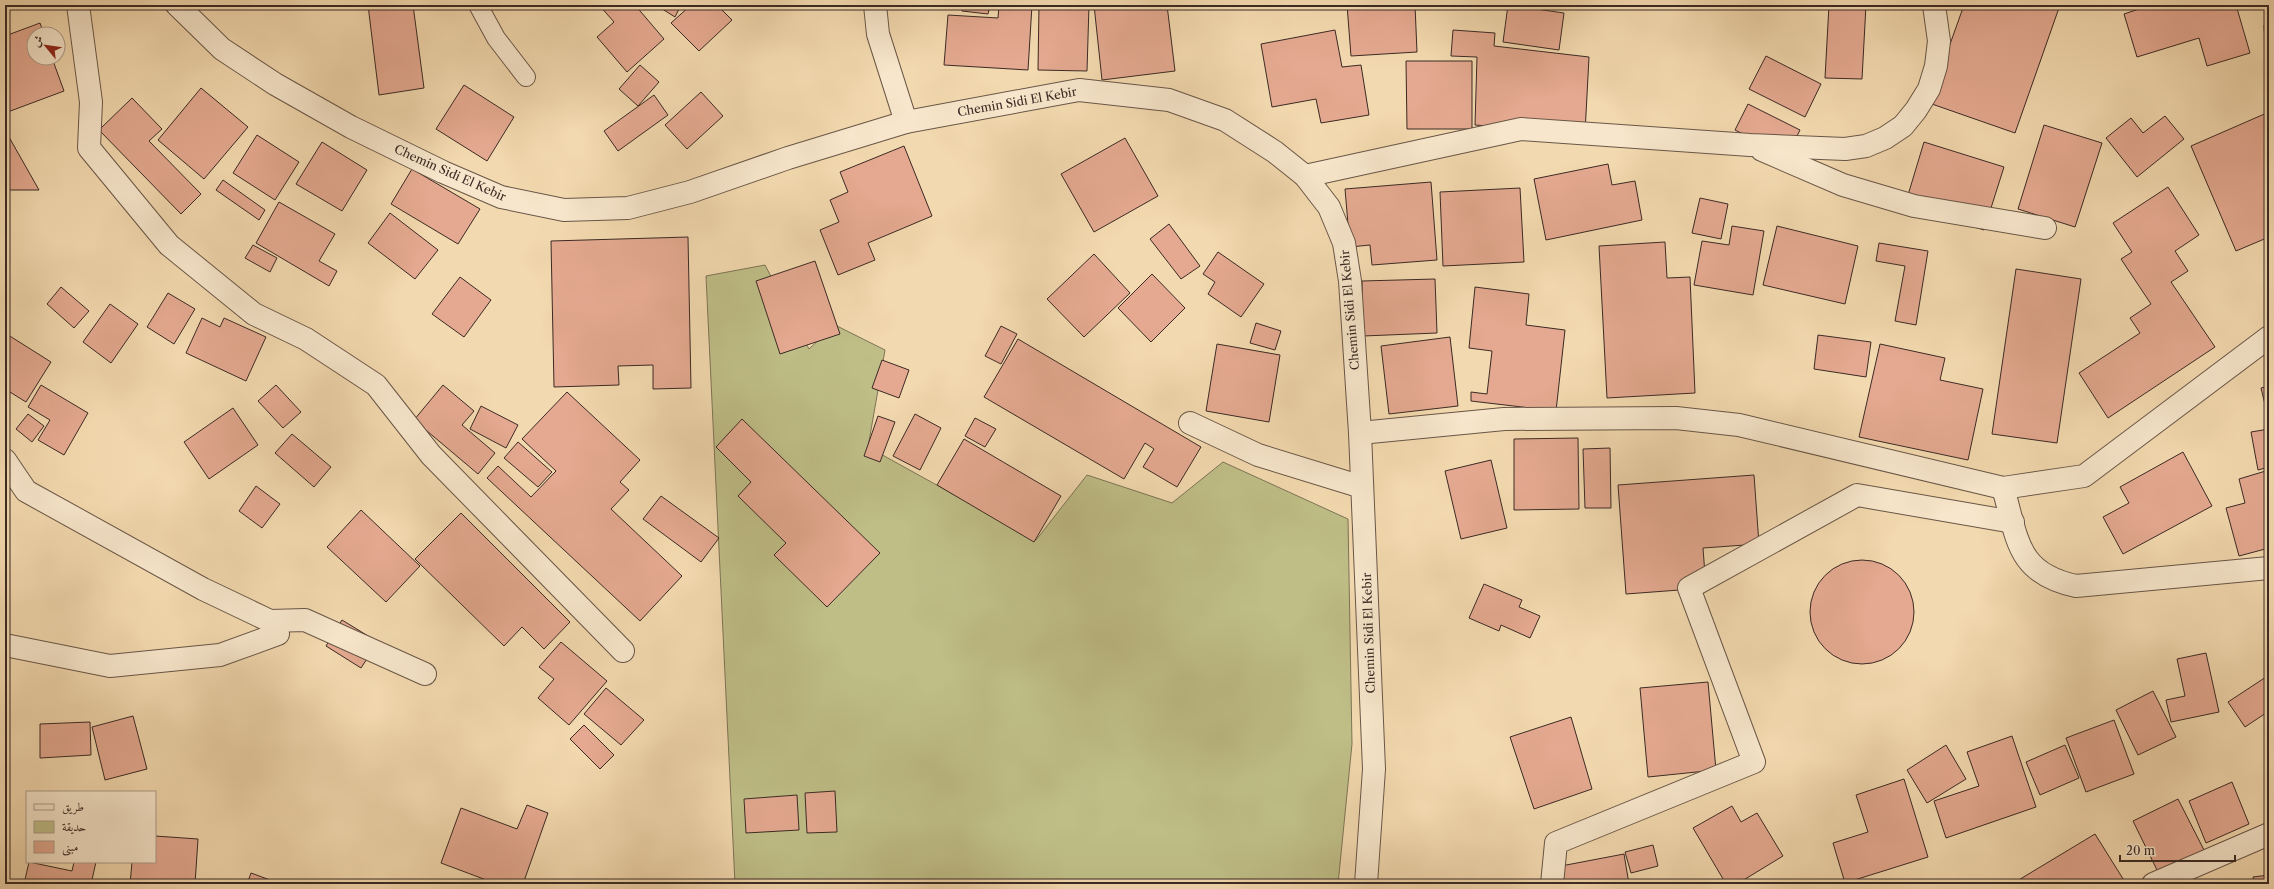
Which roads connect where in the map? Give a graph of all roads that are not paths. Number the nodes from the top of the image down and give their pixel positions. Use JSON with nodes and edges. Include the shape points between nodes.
{"nodes":[{"id":1,"x":78,"y":5,"type":"edge"},
{"id":2,"x":177,"y":5,"type":"edge"},
{"id":3,"x":478,"y":5,"type":"edge"},
{"id":4,"x":874,"y":5,"type":"edge"},
{"id":5,"x":1934,"y":5,"type":"edge"},
{"id":6,"x":526,"y":77,"type":"dead end"},
{"id":7,"x":906,"y":122,"type":"junction"},
{"id":8,"x":1750,"y":145,"type":"junction"},
{"id":9,"x":1305,"y":176,"type":"junction"},
{"id":10,"x":2045,"y":228,"type":"dead end"},
{"id":11,"x":2269,"y":338,"type":"edge"},
{"id":12,"x":1190,"y":423,"type":"dead end"},
{"id":13,"x":1360,"y":433,"type":"junction"},
{"id":14,"x":5,"y":460,"type":"edge"},
{"id":15,"x":1362,"y":487,"type":"junction"},
{"id":16,"x":2003,"y":488,"type":"junction"},
{"id":17,"x":2013,"y":522,"type":"junction"},
{"id":18,"x":2269,"y":568,"type":"edge"},
{"id":19,"x":270,"y":621,"type":"junction"},
{"id":20,"x":5,"y":645,"type":"edge"},
{"id":21,"x":623,"y":651,"type":"dead end"},
{"id":22,"x":425,"y":674,"type":"dead end"},
{"id":23,"x":2269,"y":834,"type":"edge"},
{"id":24,"x":1366,"y":884,"type":"edge"},
{"id":25,"x":1552,"y":884,"type":"edge"},
{"id":26,"x":2153,"y":884,"type":"edge"}],
"edges":[{"from":1,"to":21,"type":"street","via":[[91,102],[89,148],[168,245],[254,314],[306,339],[376,385],[431,455]]},
{"from":2,"to":7,"type":"street","name":"Chemin Sidi El Kebir","via":[[222,49],[275,84],[351,127],[501,197],[564,210],[628,208],[690,192],[788,158]]},
{"from":3,"to":6,"type":"lane","via":[[496,38]]},
{"from":4,"to":7,"type":"street","via":[[878,34]]},
{"from":5,"to":8,"type":"street","via":[[1939,41],[1936,66],[1929,89],[1903,126],[1879,141],[1845,149]]},
{"from":7,"to":9,"type":"street","name":"Chemin Sidi El Kebir","via":[[1079,90],[1169,100],[1225,120],[1275,152]]},
{"from":8,"to":9,"type":"street","via":[[1521,129]]},
{"from":8,"to":10,"type":"street","via":[[1843,185],[1907,204]]},
{"from":9,"to":13,"type":"street","name":"Chemin Sidi El Kebir","via":[[1329,207],[1344,243],[1350,281]]},
{"from":11,"to":16,"type":"street","via":[[2084,476]]},
{"from":12,"to":15,"type":"street","via":[[1258,455]]},
{"from":13,"to":15,"type":"street","name":"Chemin Sidi El Kebir"},
{"from":13,"to":16,"type":"street","via":[[1504,419],[1676,418],[1739,425]]},
{"from":14,"to":19,"type":"street","via":[[26,491],[203,589]]},
{"from":15,"to":24,"type":"street","name":"Chemin Sidi El Kebir","via":[[1374,769]]},
{"from":16,"to":17,"type":"street"},
{"from":17,"to":18,"type":"street","via":[[2022,554],[2033,566],[2045,576],[2076,586]]},
{"from":17,"to":25,"type":"street","via":[[1857,495],[1689,588],[1754,762],[1556,843]]},
{"from":19,"to":20,"type":"street","via":[[278,634],[220,655],[110,666]]},
{"from":19,"to":22,"type":"street","via":[[305,620]]},
{"from":23,"to":26,"type":"street"}]}
